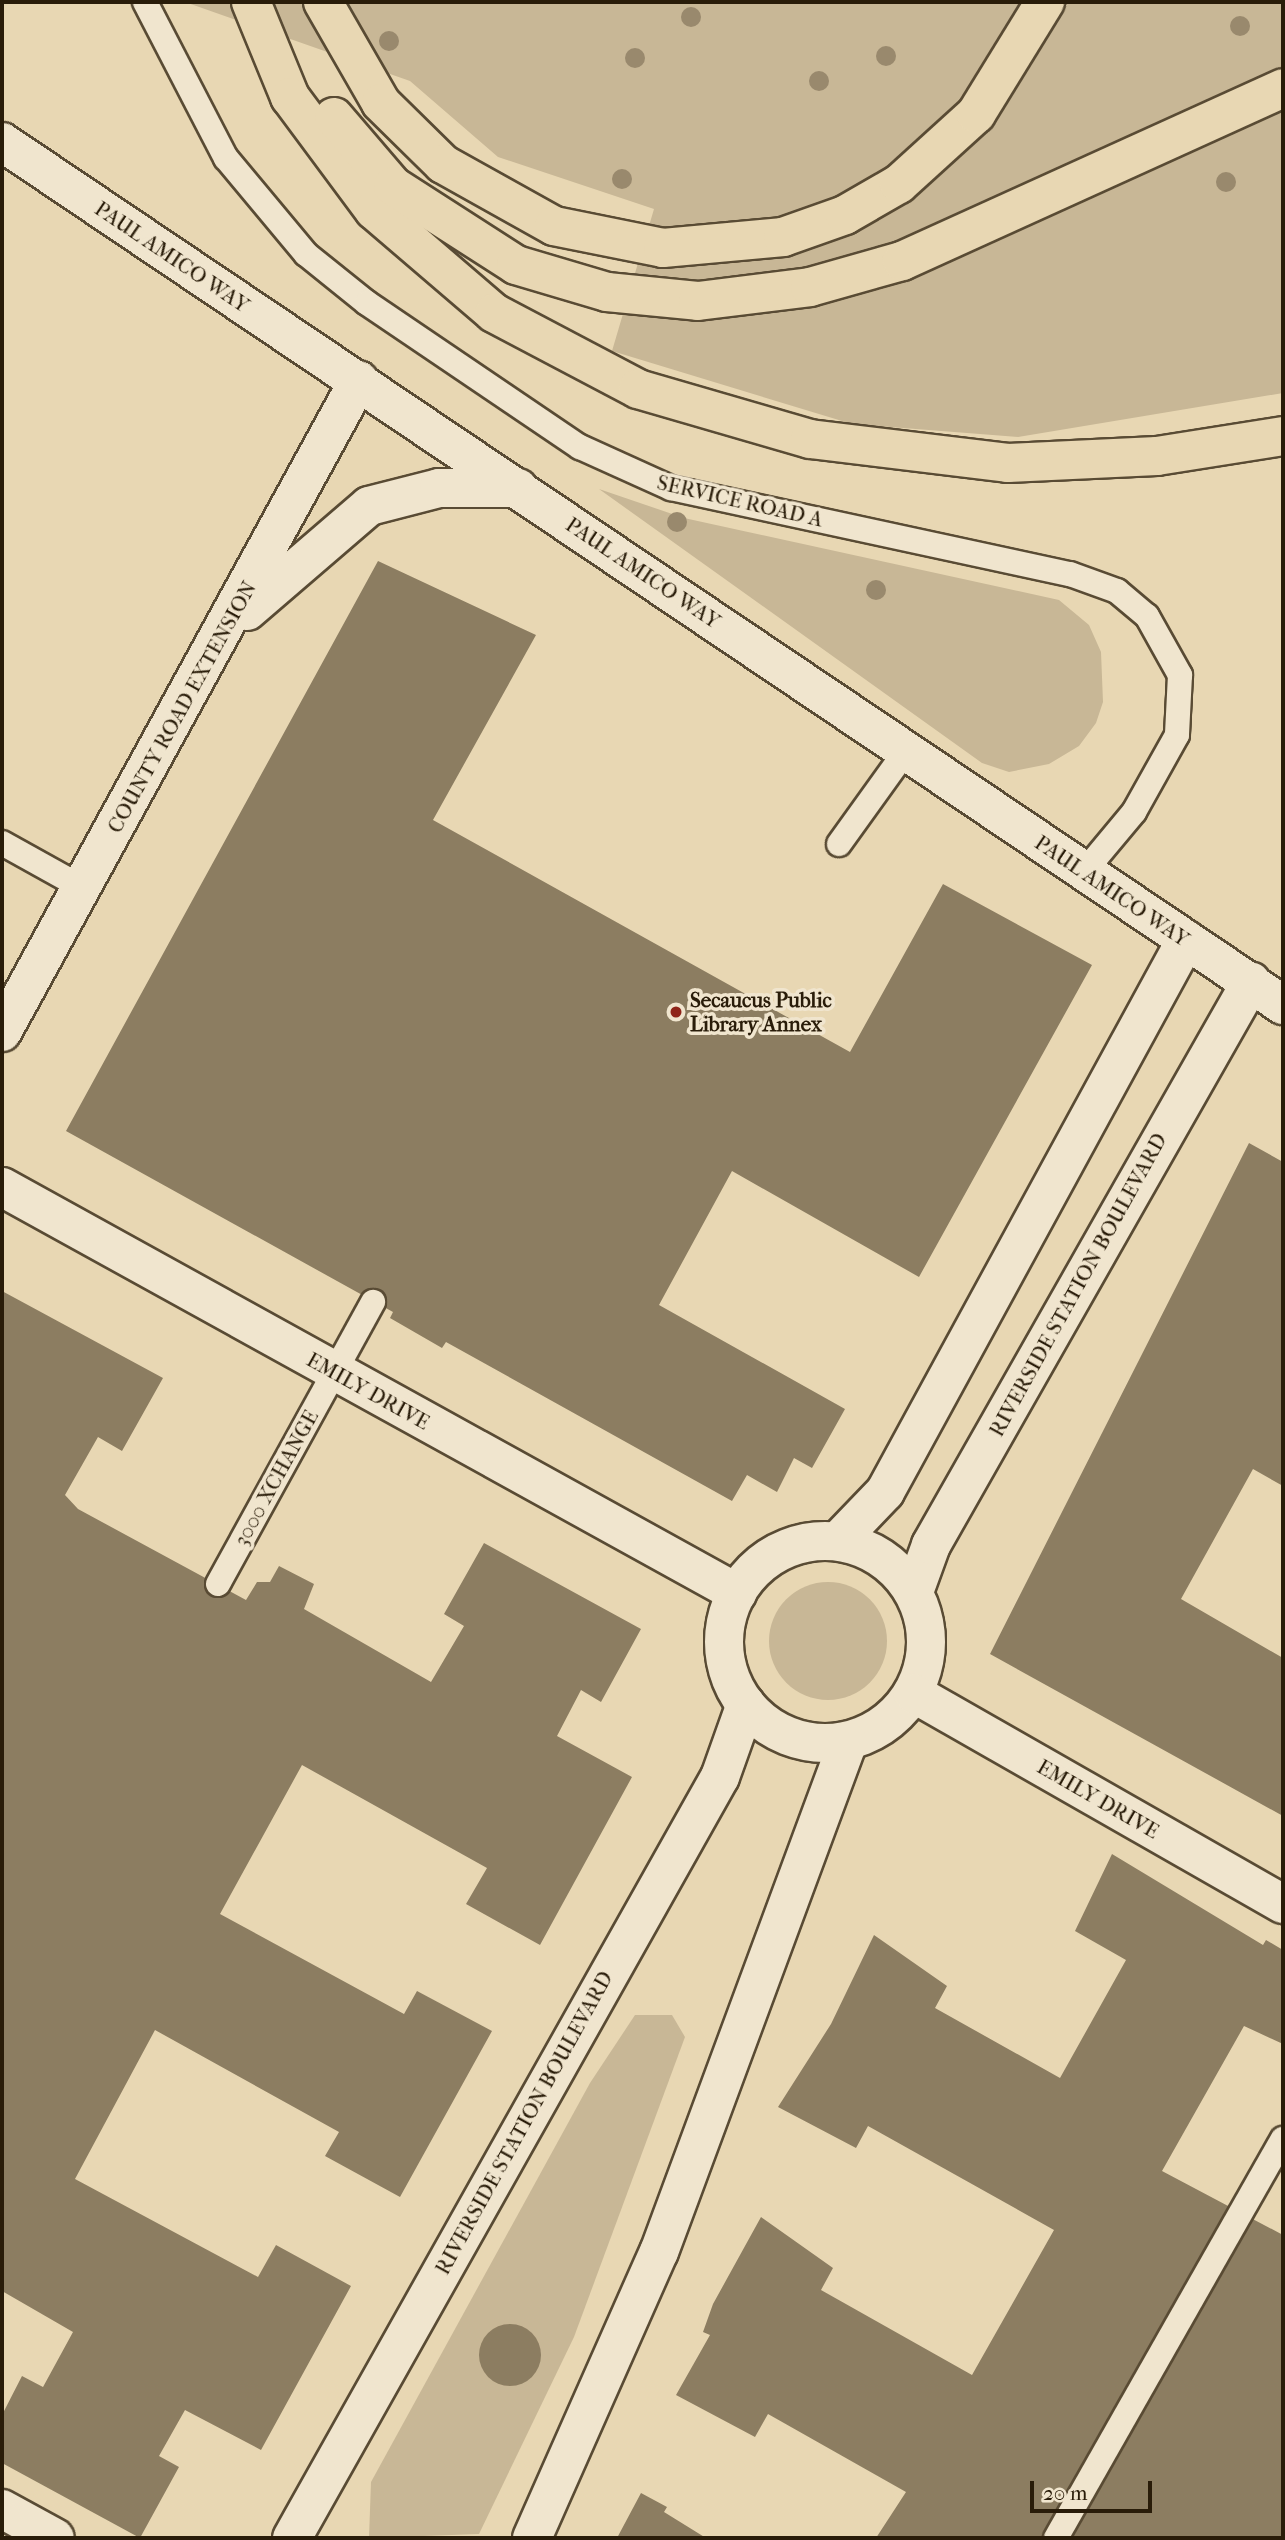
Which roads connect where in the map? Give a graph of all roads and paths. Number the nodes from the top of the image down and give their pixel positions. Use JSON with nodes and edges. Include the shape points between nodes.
{"nodes":[{"id":1,"x":145,"y":2,"type":"edge"},
{"id":2,"x":251,"y":2,"type":"edge"},
{"id":3,"x":272,"y":2,"type":"edge"},
{"id":4,"x":323,"y":2,"type":"edge"},
{"id":5,"x":1045,"y":2,"type":"edge"},
{"id":6,"x":1283,"y":88,"type":"edge"},
{"id":7,"x":2,"y":142,"type":"edge"},
{"id":8,"x":359,"y":380,"type":"junction"},
{"id":9,"x":1283,"y":436,"type":"edge"},
{"id":10,"x":518,"y":488,"type":"junction"},
{"id":11,"x":227,"y":628,"type":"junction"},
{"id":12,"x":905,"y":752,"type":"junction"},
{"id":13,"x":2,"y":843,"type":"edge"},
{"id":14,"x":839,"y":844,"type":"dead end"},
{"id":15,"x":1084,"y":872,"type":"junction"},
{"id":16,"x":81,"y":887,"type":"junction"},
{"id":17,"x":1186,"y":940,"type":"junction"},
{"id":18,"x":1251,"y":982,"type":"junction"},
{"id":19,"x":1283,"y":1005,"type":"edge"},
{"id":20,"x":2,"y":1032,"type":"edge"},
{"id":21,"x":2,"y":1187,"type":"edge"},
{"id":22,"x":373,"y":1302,"type":"dead end"},
{"id":23,"x":333,"y":1372,"type":"junction"},
{"id":24,"x":838,"y":1541,"type":"junction"},
{"id":25,"x":218,"y":1584,"type":"dead end"},
{"id":26,"x":914,"y":1592,"type":"junction"},
{"id":27,"x":737,"y":1593,"type":"junction"},
{"id":28,"x":914,"y":1693,"type":"junction"},
{"id":29,"x":746,"y":1704,"type":"junction"},
{"id":30,"x":848,"y":1741,"type":"junction"},
{"id":31,"x":1283,"y":1904,"type":"edge"},
{"id":32,"x":1283,"y":2139,"type":"edge"},
{"id":33,"x":2,"y":2509,"type":"edge"},
{"id":34,"x":55,"y":2538,"type":"edge"},
{"id":35,"x":292,"y":2538,"type":"edge"},
{"id":36,"x":532,"y":2538,"type":"edge"},
{"id":37,"x":1056,"y":2538,"type":"edge"}],
"edges":[{"from":1,"to":15,"type":"lane","name":"SERVICE ROAD A","via":[[226,158],[306,254],[367,303],[580,447],[671,488],[1070,574],[1133,603],[1173,652],[1182,715],[1157,776]]},
{"from":2,"to":9,"type":"highway","via":[[290,97],[383,219],[494,313],[638,388],[810,439],[1009,463],[1146,457]]},
{"from":3,"to":6,"type":"highway","via":[[340,126],[393,186],[431,216],[516,265],[652,299],[744,298],[869,272],[949,242]]},
{"from":4,"to":5,"type":"highway","via":[[380,103],[443,164],[554,226],[628,245],[676,248],[783,237],[845,215],[900,184],[976,114]]},
{"from":7,"to":8,"type":"street","name":"PAUL AMICO WAY"},
{"from":8,"to":10,"type":"street","name":"PAUL AMICO WAY"},
{"from":8,"to":11,"type":"street","name":"COUNTY ROAD EXTENSION"},
{"from":10,"to":11,"type":"street","via":[[439,488],[369,506]]},
{"from":10,"to":12,"type":"street","name":"PAUL AMICO WAY"},
{"from":11,"to":16,"type":"street","name":"COUNTY ROAD EXTENSION"},
{"from":12,"to":14,"type":"lane"},
{"from":12,"to":15,"type":"street","name":"PAUL AMICO WAY"},
{"from":13,"to":16,"type":"lane"},
{"from":15,"to":17,"type":"street","name":"PAUL AMICO WAY"},
{"from":16,"to":20,"type":"street","name":"COUNTY ROAD EXTENSION"},
{"from":17,"to":18,"type":"street","name":"PAUL AMICO WAY"},
{"from":17,"to":24,"type":"street","via":[[889,1485]]},
{"from":18,"to":19,"type":"street","name":"PAUL AMICO WAY"},
{"from":18,"to":26,"type":"street","name":"RIVERSIDE STATION BOULEVARD","via":[[931,1545]]},
{"from":21,"to":23,"type":"street","name":"EMILY DRIVE"},
{"from":22,"to":23,"type":"lane","name":"3000 XCHANGE"},
{"from":23,"to":25,"type":"lane","name":"3000 XCHANGE"},
{"from":23,"to":27,"type":"street","name":"EMILY DRIVE"},
{"from":24,"to":26,"type":"street","via":[[880,1558]]},
{"from":24,"to":27,"type":"street","via":[[776,1555]]},
{"from":26,"to":28,"type":"street","via":[[926,1653]]},
{"from":27,"to":29,"type":"street","via":[[724,1652]]},
{"from":28,"to":30,"type":"street","via":[[886,1723]]},
{"from":28,"to":31,"type":"street","name":"EMILY DRIVE"},
{"from":29,"to":30,"type":"street","via":[[796,1738]]},
{"from":29,"to":35,"type":"street","name":"RIVERSIDE STATION BOULEVARD","via":[[720,1777]]},
{"from":30,"to":36,"type":"street","via":[[639,2303]]},
{"from":32,"to":37,"type":"lane"},
{"from":33,"to":34,"type":"street"}]}
